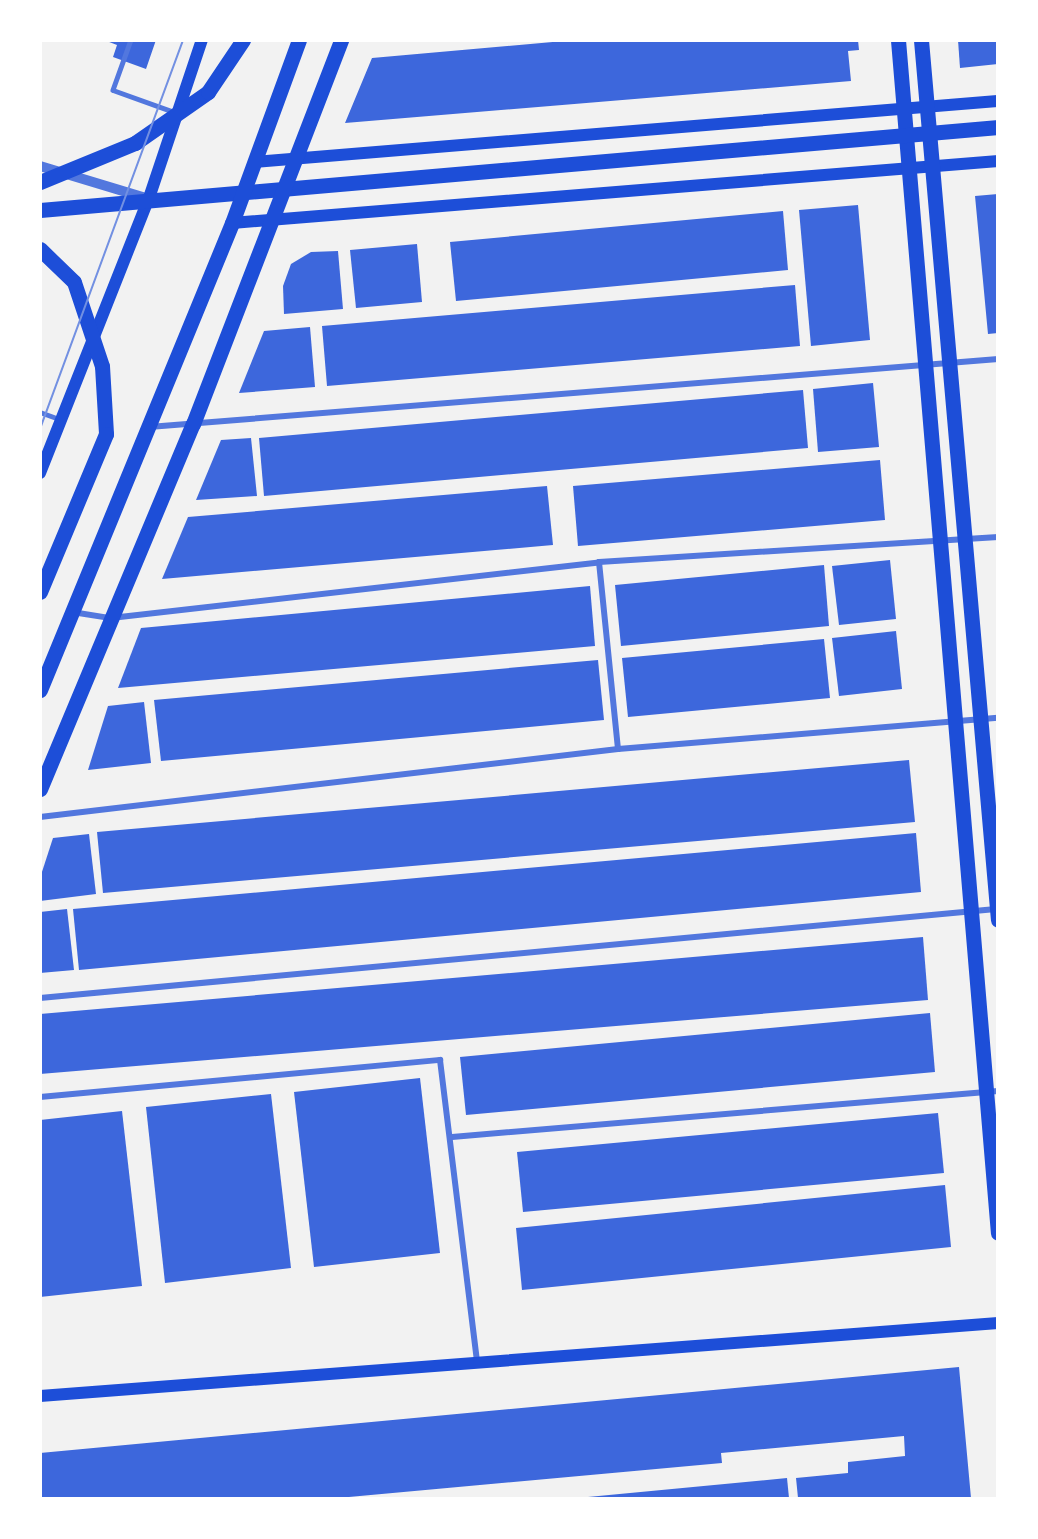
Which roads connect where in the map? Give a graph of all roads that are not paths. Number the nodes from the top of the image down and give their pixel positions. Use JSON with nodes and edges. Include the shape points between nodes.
{"nodes":[{"id":1,"x":131,"y":40,"type":"edge"},
{"id":2,"x":202,"y":40,"type":"edge"},
{"id":3,"x":243,"y":40,"type":"edge"},
{"id":4,"x":299,"y":40,"type":"edge"},
{"id":5,"x":341,"y":40,"type":"edge"},
{"id":6,"x":897,"y":40,"type":"edge"},
{"id":7,"x":921,"y":40,"type":"edge"},
{"id":8,"x":998,"y":101,"type":"edge"},
{"id":9,"x":927,"y":107,"type":"junction"},
{"id":10,"x":903,"y":109,"type":"junction"},
{"id":11,"x":178,"y":113,"type":"junction"},
{"id":12,"x":998,"y":127,"type":"edge"},
{"id":13,"x":296,"y":159,"type":"junction"},
{"id":14,"x":998,"y":161,"type":"edge"},
{"id":15,"x":254,"y":162,"type":"junction"},
{"id":16,"x":40,"y":166,"type":"edge"},
{"id":17,"x":932,"y":167,"type":"junction"},
{"id":18,"x":908,"y":169,"type":"junction"},
{"id":19,"x":40,"y":182,"type":"edge"},
{"id":20,"x":149,"y":198,"type":"junction"},
{"id":21,"x":40,"y":210,"type":"edge"},
{"id":22,"x":272,"y":219,"type":"junction"},
{"id":23,"x":232,"y":223,"type":"junction"},
{"id":24,"x":40,"y":249,"type":"edge"},
{"id":25,"x":998,"y":359,"type":"edge"},
{"id":26,"x":949,"y":363,"type":"junction"},
{"id":27,"x":925,"y":366,"type":"junction"},
{"id":28,"x":40,"y":412,"type":"edge"},
{"id":29,"x":61,"y":420,"type":"junction"},
{"id":30,"x":193,"y":424,"type":"junction"},
{"id":31,"x":147,"y":428,"type":"junction"},
{"id":32,"x":40,"y":473,"type":"edge"},
{"id":33,"x":998,"y":537,"type":"edge"},
{"id":34,"x":965,"y":540,"type":"junction"},
{"id":35,"x":939,"y":542,"type":"junction"},
{"id":36,"x":599,"y":562,"type":"junction"},
{"id":37,"x":40,"y":592,"type":"edge"},
{"id":38,"x":71,"y":612,"type":"junction"},
{"id":39,"x":111,"y":618,"type":"junction"},
{"id":40,"x":40,"y":690,"type":"edge"},
{"id":41,"x":998,"y":718,"type":"edge"},
{"id":42,"x":980,"y":719,"type":"junction"},
{"id":43,"x":955,"y":721,"type":"junction"},
{"id":44,"x":618,"y":749,"type":"junction"},
{"id":45,"x":40,"y":789,"type":"edge"},
{"id":46,"x":40,"y":817,"type":"edge"},
{"id":47,"x":970,"y":911,"type":"junction"},
{"id":48,"x":997,"y":912,"type":"edge"},
{"id":49,"x":40,"y":998,"type":"edge"},
{"id":50,"x":992,"y":1092,"type":"edge"},
{"id":51,"x":40,"y":1097,"type":"edge"},
{"id":52,"x":452,"y":1137,"type":"junction"},
{"id":53,"x":998,"y":1233,"type":"edge"},
{"id":54,"x":998,"y":1323,"type":"edge"},
{"id":55,"x":477,"y":1363,"type":"junction"},
{"id":56,"x":40,"y":1396,"type":"edge"}],
"edges":[{"from":1,"to":11,"type":"lane","via":[[113,90]]},
{"from":2,"to":11,"type":"main road"},
{"from":3,"to":19,"type":"main road","via":[[208,92],[145,136]]},
{"from":4,"to":15,"type":"main road"},
{"from":5,"to":13,"type":"main road"},
{"from":6,"to":10,"type":"main road"},
{"from":7,"to":9,"type":"main road"},
{"from":8,"to":9,"type":"main road"},
{"from":9,"to":10,"type":"main road"},
{"from":9,"to":17,"type":"main road"},
{"from":10,"to":13,"type":"main road"},
{"from":10,"to":18,"type":"main road"},
{"from":11,"to":20,"type":"main road"},
{"from":12,"to":21,"type":"main road"},
{"from":13,"to":15,"type":"main road"},
{"from":13,"to":22,"type":"main road"},
{"from":14,"to":17,"type":"main road"},
{"from":15,"to":23,"type":"main road"},
{"from":16,"to":20,"type":"street"},
{"from":17,"to":18,"type":"main road"},
{"from":17,"to":26,"type":"main road"},
{"from":18,"to":22,"type":"main road"},
{"from":18,"to":27,"type":"main road"},
{"from":20,"to":29,"type":"main road"},
{"from":22,"to":23,"type":"main road"},
{"from":22,"to":30,"type":"main road"},
{"from":23,"to":31,"type":"main road"},
{"from":24,"to":37,"type":"main road","via":[[74,282],[102,366],[106,434]]},
{"from":25,"to":26,"type":"street"},
{"from":26,"to":27,"type":"street"},
{"from":26,"to":34,"type":"main road"},
{"from":27,"to":30,"type":"street"},
{"from":27,"to":35,"type":"main road"},
{"from":28,"to":29,"type":"lane"},
{"from":29,"to":32,"type":"main road"},
{"from":30,"to":31,"type":"street"},
{"from":30,"to":39,"type":"main road"},
{"from":31,"to":38,"type":"main road"},
{"from":33,"to":34,"type":"street"},
{"from":34,"to":35,"type":"street"},
{"from":34,"to":42,"type":"main road"},
{"from":35,"to":36,"type":"street"},
{"from":35,"to":43,"type":"main road"},
{"from":36,"to":39,"type":"street"},
{"from":36,"to":44,"type":"street"},
{"from":38,"to":39,"type":"street"},
{"from":38,"to":40,"type":"main road"},
{"from":39,"to":45,"type":"main road"},
{"from":41,"to":42,"type":"street"},
{"from":42,"to":43,"type":"street"},
{"from":42,"to":48,"type":"main road"},
{"from":43,"to":44,"type":"street"},
{"from":43,"to":47,"type":"main road"},
{"from":44,"to":46,"type":"street"},
{"from":47,"to":48,"type":"street"},
{"from":47,"to":49,"type":"street"},
{"from":47,"to":50,"type":"main road"},
{"from":50,"to":52,"type":"street"},
{"from":50,"to":53,"type":"main road"},
{"from":51,"to":52,"type":"street","via":[[432,1059],[445,1069]]},
{"from":52,"to":55,"type":"street"},
{"from":54,"to":55,"type":"main road"},
{"from":55,"to":56,"type":"main road"}]}
